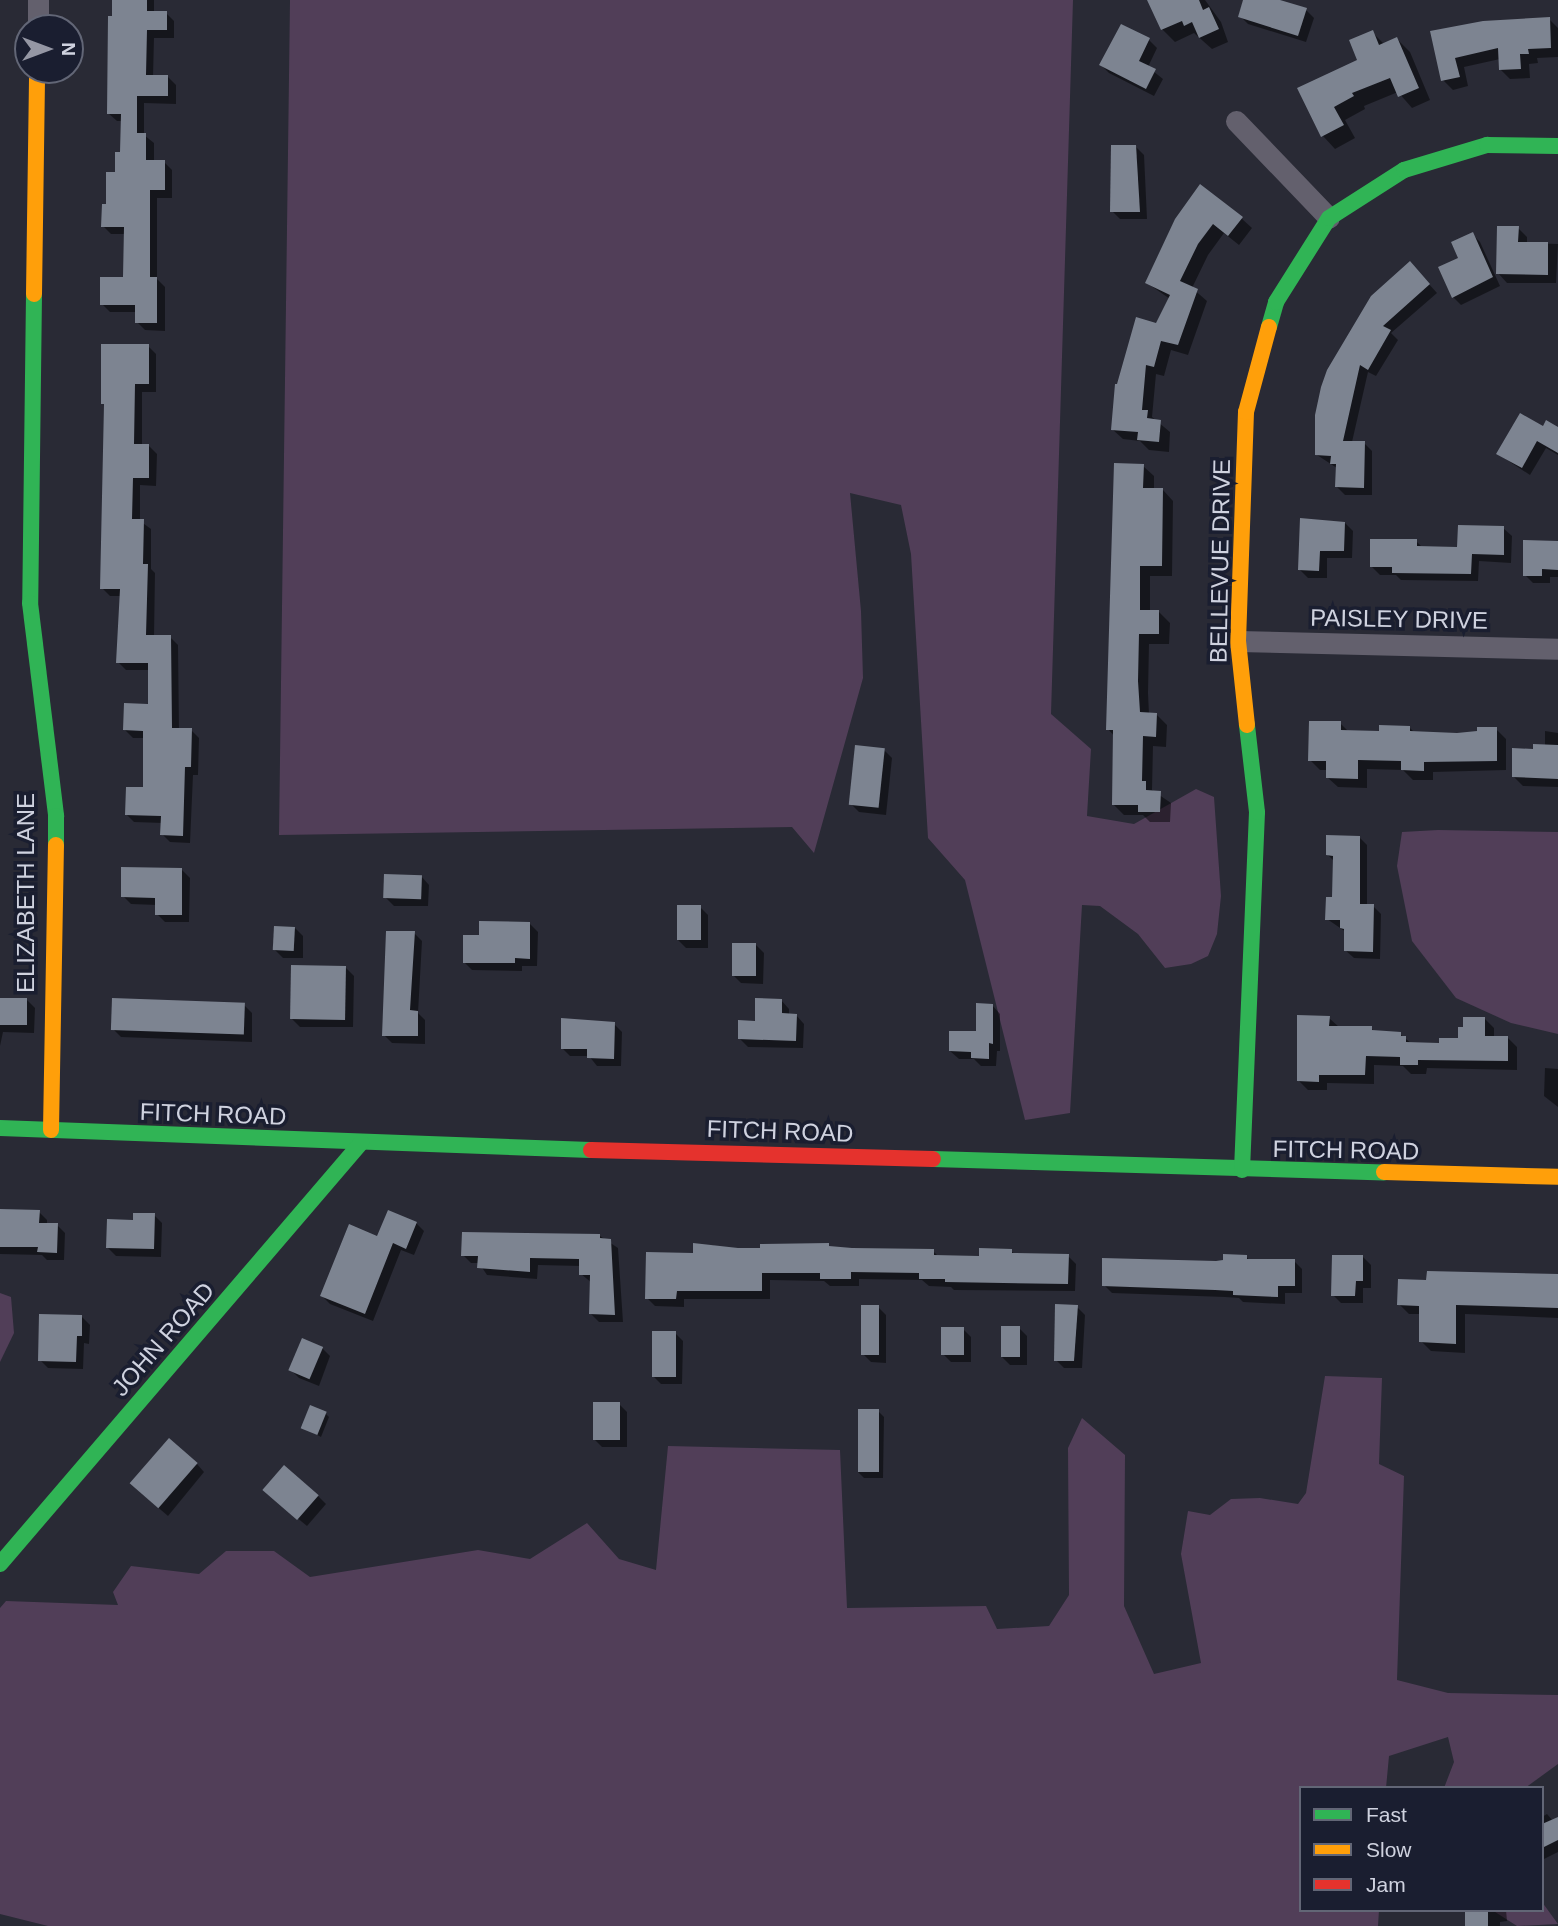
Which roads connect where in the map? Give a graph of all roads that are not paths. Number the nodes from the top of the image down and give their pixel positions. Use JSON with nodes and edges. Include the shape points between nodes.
{"nodes":[{"id":1,"x":37,"y":84,"type":"edge"},
{"id":2,"x":1236,"y":121,"type":"dead end"},
{"id":3,"x":1558,"y":146,"type":"edge"},
{"id":4,"x":1329,"y":218,"type":"junction"},
{"id":5,"x":1238,"y":641,"type":"junction"},
{"id":6,"x":1558,"y":649,"type":"edge"},
{"id":7,"x":0,"y":1128,"type":"edge"},
{"id":8,"x":51,"y":1130,"type":"junction"},
{"id":9,"x":361,"y":1143,"type":"junction"},
{"id":10,"x":1242,"y":1170,"type":"junction"},
{"id":11,"x":1558,"y":1177,"type":"edge"},
{"id":12,"x":0,"y":1564,"type":"edge"}],
"edges":[{"from":1,"to":8,"type":"street","name":"ELIZABETH LANE","via":[[30,603],[56,816]]},
{"from":2,"to":4,"type":"street"},
{"from":3,"to":4,"type":"street","name":"BELLEVUE DRIVE","via":[[1488,145],[1404,170]]},
{"from":4,"to":5,"type":"street","name":"BELLEVUE DRIVE","via":[[1276,302],[1246,412]]},
{"from":5,"to":6,"type":"street","name":"PAISLEY DRIVE"},
{"from":5,"to":10,"type":"street","name":"BELLEVUE DRIVE","via":[[1257,813]]},
{"from":7,"to":8,"type":"street","name":"FITCH ROAD"},
{"from":8,"to":9,"type":"street","name":"FITCH ROAD"},
{"from":9,"to":10,"type":"street","name":"FITCH ROAD"},
{"from":9,"to":12,"type":"street","name":"JOHN ROAD"},
{"from":10,"to":11,"type":"street","name":"FITCH ROAD"}]}
